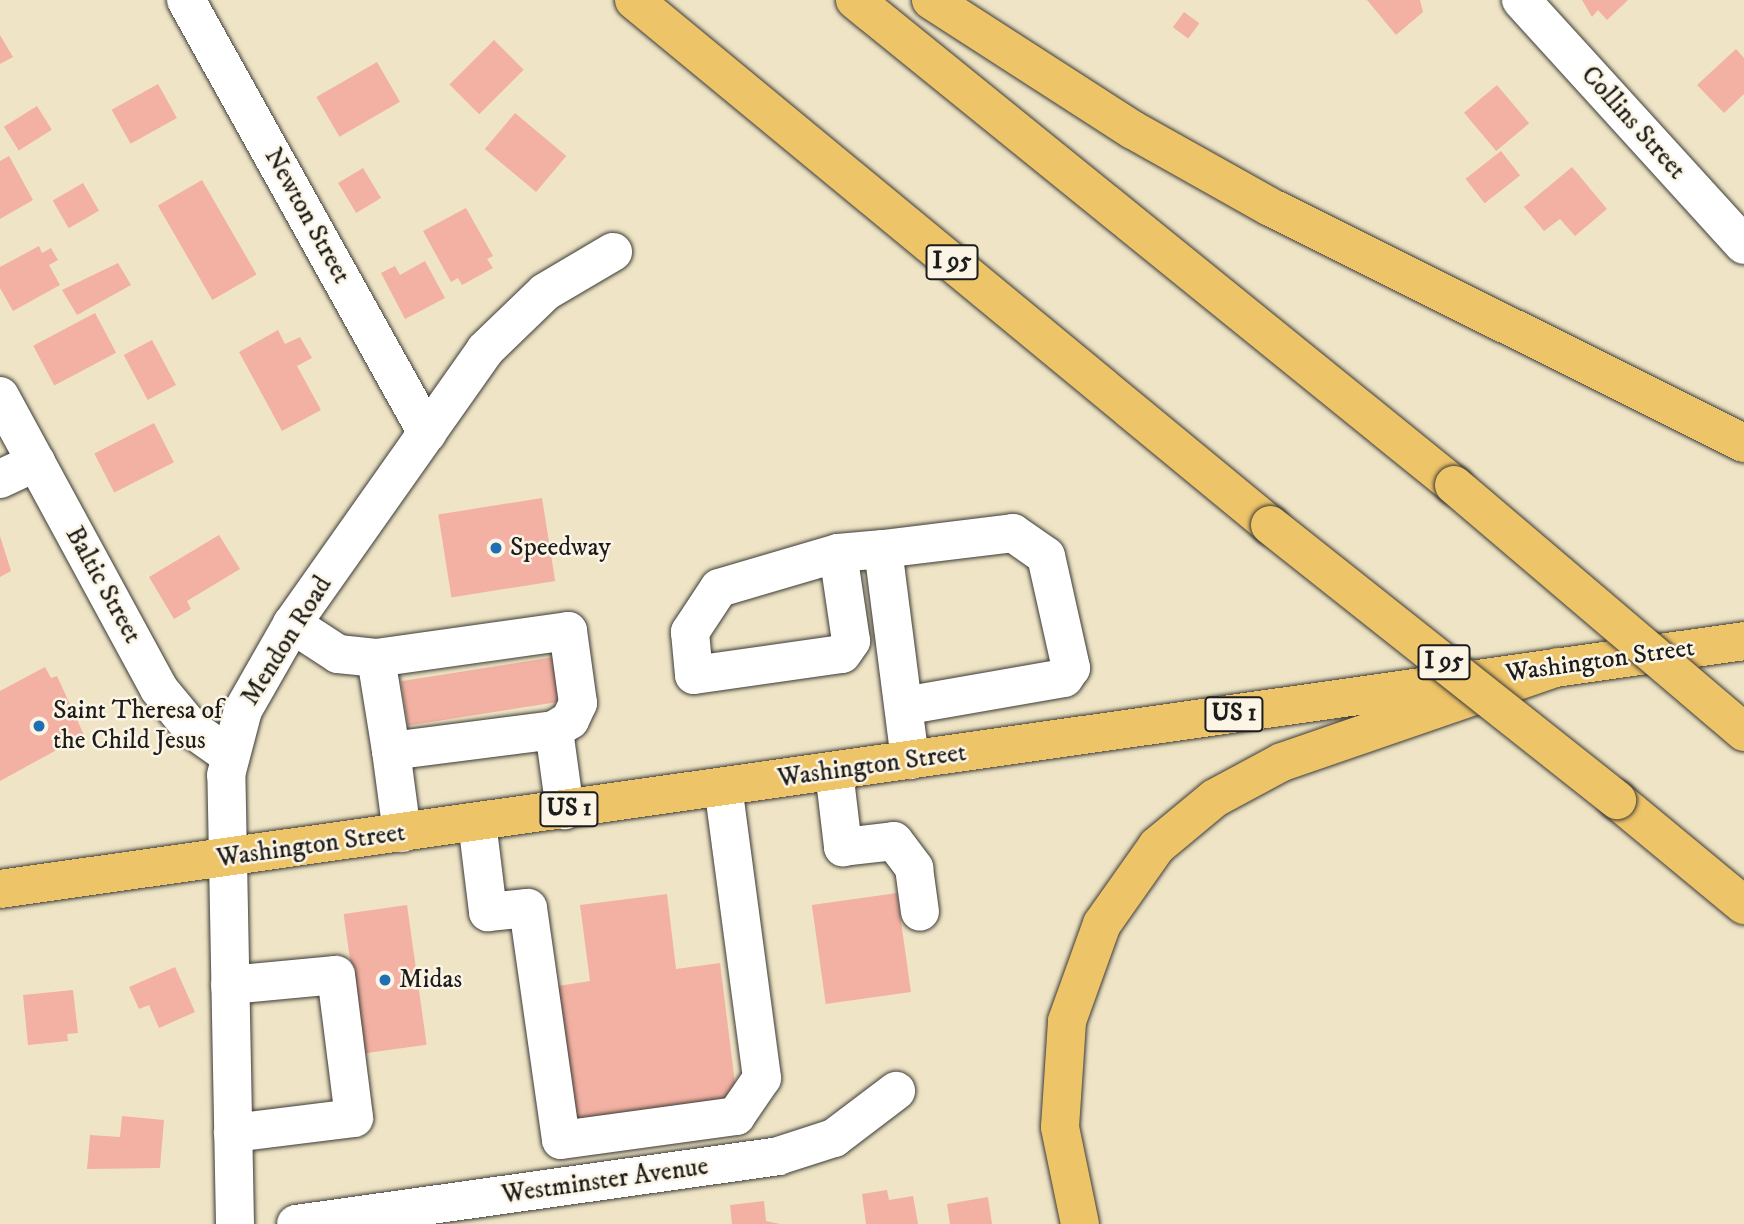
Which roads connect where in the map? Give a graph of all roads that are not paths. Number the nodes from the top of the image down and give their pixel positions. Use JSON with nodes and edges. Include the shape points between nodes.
{"nodes":[{"id":1,"x":186,"y":0,"type":"edge"},
{"id":2,"x":634,"y":0,"type":"edge"},
{"id":3,"x":855,"y":0,"type":"edge"},
{"id":4,"x":930,"y":0,"type":"edge"},
{"id":5,"x":1521,"y":0,"type":"edge"},
{"id":6,"x":1744,"y":245,"type":"edge"},
{"id":7,"x":613,"y":252,"type":"dead end"},
{"id":8,"x":0,"y":396,"type":"edge"},
{"id":9,"x":427,"y":433,"type":"junction"},
{"id":10,"x":1744,"y":443,"type":"edge"},
{"id":11,"x":36,"y":462,"type":"junction"},
{"id":12,"x":0,"y":479,"type":"edge"},
{"id":13,"x":883,"y":549,"type":"junction"},
{"id":14,"x":838,"y":554,"type":"dead end"},
{"id":15,"x":292,"y":624,"type":"junction"},
{"id":16,"x":1744,"y":640,"type":"edge"},
{"id":17,"x":376,"y":658,"type":"junction"},
{"id":18,"x":1558,"y":667,"type":"junction"},
{"id":19,"x":904,"y":706,"type":"junction"},
{"id":20,"x":554,"y":730,"type":"junction"},
{"id":21,"x":1744,"y":732,"type":"edge"},
{"id":22,"x":391,"y":751,"type":"junction"},
{"id":23,"x":229,"y":755,"type":"junction"},
{"id":24,"x":911,"y":760,"type":"junction"},
{"id":25,"x":834,"y":771,"type":"junction"},
{"id":26,"x":723,"y":787,"type":"junction"},
{"id":27,"x":565,"y":810,"type":"junction"},
{"id":28,"x":477,"y":822,"type":"junction"},
{"id":29,"x":402,"y":833,"type":"junction"},
{"id":30,"x":228,"y":858,"type":"junction"},
{"id":31,"x":0,"y":889,"type":"edge"},
{"id":32,"x":1744,"y":905,"type":"edge"},
{"id":33,"x":919,"y":912,"type":"dead end"},
{"id":34,"x":230,"y":985,"type":"junction"},
{"id":35,"x":895,"y":1091,"type":"dead end"},
{"id":36,"x":233,"y":1133,"type":"junction"},
{"id":37,"x":235,"y":1224,"type":"edge"},
{"id":38,"x":296,"y":1224,"type":"edge"},
{"id":39,"x":1080,"y":1224,"type":"edge"}],
"edges":[{"from":1,"to":9,"type":"street","name":"Newton Street"},
{"from":2,"to":32,"type":"main road","number":"I 95","bridge":true,"via":[[1270,524]]},
{"from":3,"to":21,"type":"main road","bridge":true,"via":[[1454,485]]},
{"from":4,"to":10,"type":"main road","via":[[1259,202]]},
{"from":5,"to":6,"type":"street","name":"Collins Street"},
{"from":7,"to":9,"type":"street","name":"Mendon Road","via":[[512,320]]},
{"from":8,"to":11,"type":"street","name":"Baltic Street"},
{"from":9,"to":15,"type":"street","name":"Mendon Road"},
{"from":11,"to":12,"type":"street"},
{"from":11,"to":23,"type":"street","name":"Baltic Street","via":[[159,689],[192,729]]},
{"from":13,"to":14,"type":"street"},
{"from":13,"to":19,"type":"street"},
{"from":13,"to":19,"type":"street","via":[[1013,533],[1046,556],[1071,668],[1064,678]]},
{"from":15,"to":17,"type":"street","via":[[338,654]]},
{"from":15,"to":23,"type":"street","name":"Mendon Road","via":[[243,710]]},
{"from":16,"to":18,"type":"main road","name":"Washington Street","number":"US 1"},
{"from":17,"to":20,"type":"street","via":[[568,631],[578,703],[570,720]]},
{"from":17,"to":22,"type":"street"},
{"from":18,"to":24,"type":"main road","name":"Washington Street","number":"US 1"},
{"from":18,"to":39,"type":"main road","via":[[1282,762],[1215,798],[1157,846],[1101,924],[1067,1021],[1060,1127]]},
{"from":19,"to":24,"type":"street"},
{"from":20,"to":22,"type":"street"},
{"from":20,"to":27,"type":"street"},
{"from":22,"to":29,"type":"street"},
{"from":23,"to":30,"type":"street","name":"Mendon Road"},
{"from":24,"to":25,"type":"main road","name":"Washington Street","number":"US 1"},
{"from":25,"to":26,"type":"main road","name":"Washington Street","number":"US 1"},
{"from":25,"to":33,"type":"street","via":[[843,847],[894,841],[914,868]]},
{"from":26,"to":27,"type":"main road","name":"Washington Street","number":"US 1"},
{"from":26,"to":28,"type":"street","via":[[762,1079],[736,1116],[561,1140],[528,908],[488,912]]},
{"from":27,"to":28,"type":"main road","name":"Washington Street","number":"US 1"},
{"from":28,"to":29,"type":"main road","name":"Washington Street","number":"US 1"},
{"from":29,"to":30,"type":"main road","name":"Washington Street","number":"US 1"},
{"from":30,"to":31,"type":"main road","name":"Washington Street","number":"US 1"},
{"from":30,"to":34,"type":"street","name":"Mendon Road"},
{"from":34,"to":36,"type":"street","name":"Mendon Road"},
{"from":34,"to":36,"type":"street","via":[[336,975],[354,1118]]},
{"from":35,"to":38,"type":"street","name":"Westminster Avenue","via":[[834,1138],[778,1156]]},
{"from":36,"to":37,"type":"street","name":"Mendon Road"}]}
